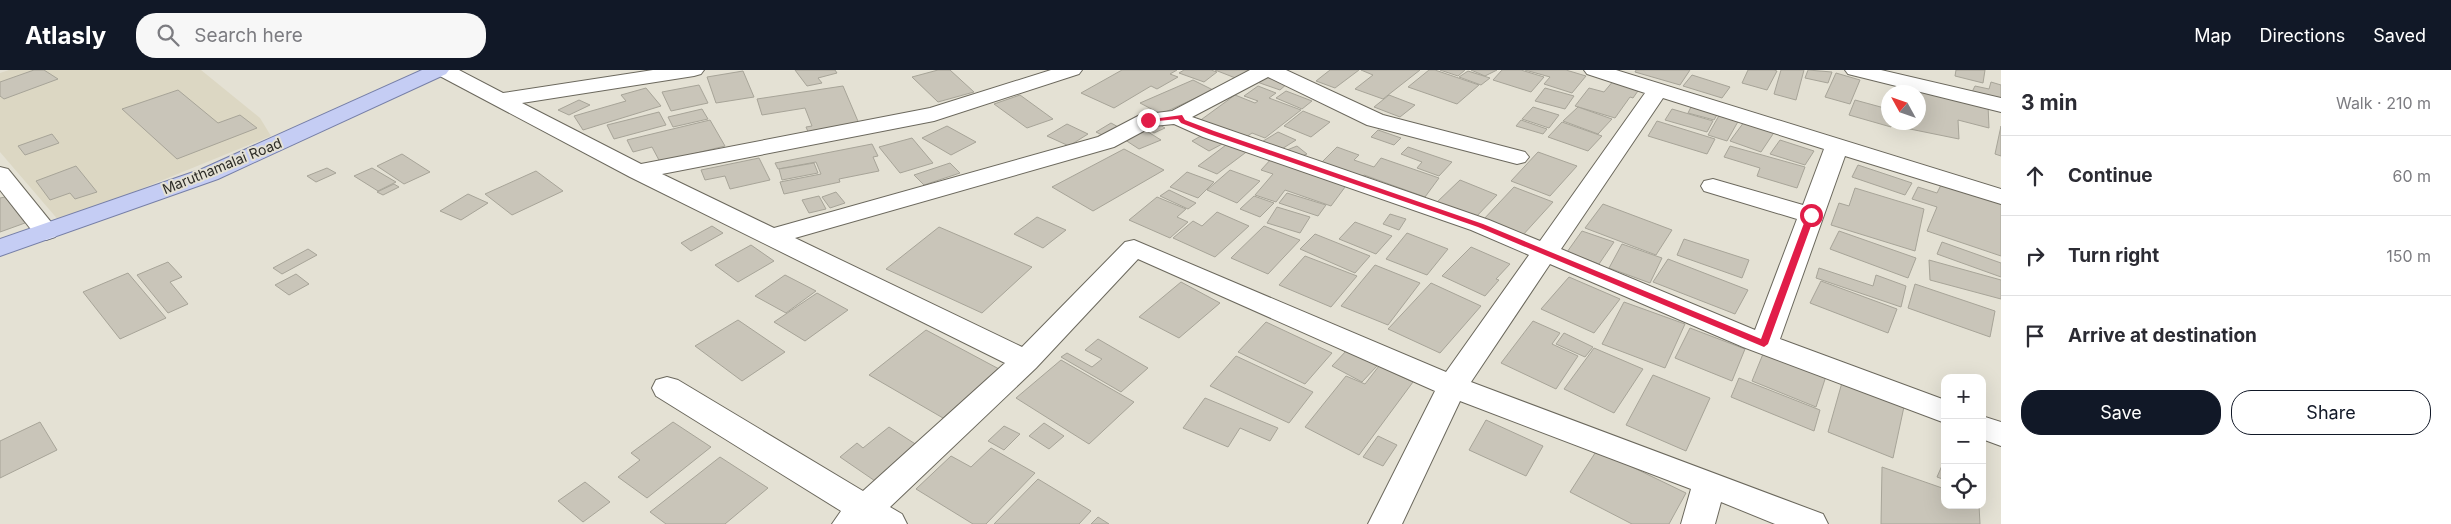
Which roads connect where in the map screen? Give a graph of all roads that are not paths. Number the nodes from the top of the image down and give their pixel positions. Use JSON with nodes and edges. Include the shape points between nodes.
{"nodes":[{"id":1,"x":441,"y":70,"type":"edge"},
{"id":2,"x":694,"y":70,"type":"edge"},
{"id":3,"x":1072,"y":70,"type":"edge"},
{"id":4,"x":1267,"y":70,"type":"edge"},
{"id":5,"x":1594,"y":70,"type":"edge"},
{"id":6,"x":1855,"y":70,"type":"edge"},
{"id":7,"x":1658,"y":90,"type":"junction"},
{"id":8,"x":499,"y":100,"type":"junction"},
{"id":9,"x":2001,"y":105,"type":"edge"},
{"id":10,"x":1179,"y":117,"type":"junction"},
{"id":11,"x":1837,"y":145,"type":"junction"},
{"id":12,"x":1517,"y":157,"type":"dead end"},
{"id":13,"x":638,"y":172,"type":"junction"},
{"id":14,"x":0,"y":174,"type":"edge"},
{"id":15,"x":1713,"y":186,"type":"dead end"},
{"id":16,"x":2001,"y":197,"type":"edge"},
{"id":17,"x":1811,"y":215,"type":"junction"},
{"id":18,"x":46,"y":232,"type":"junction"},
{"id":19,"x":771,"y":237,"type":"junction"},
{"id":20,"x":0,"y":248,"type":"edge"},
{"id":21,"x":1544,"y":253,"type":"junction"},
{"id":22,"x":1764,"y":344,"type":"junction"},
{"id":23,"x":1026,"y":361,"type":"junction"},
{"id":24,"x":1452,"y":386,"type":"junction"},
{"id":25,"x":667,"y":388,"type":"dead end"},
{"id":26,"x":1941,"y":410,"type":"edge"},
{"id":27,"x":1986,"y":428,"type":"edge"},
{"id":28,"x":2001,"y":434,"type":"edge"},
{"id":29,"x":1709,"y":483,"type":"junction"},
{"id":30,"x":868,"y":519,"type":"edge"},
{"id":31,"x":1385,"y":524,"type":"edge"},
{"id":32,"x":1698,"y":524,"type":"edge"},
{"id":33,"x":1811,"y":524,"type":"edge"}],
"edges":[{"from":1,"to":8,"type":"street"},
{"from":1,"to":18,"type":"main road","name":"Maruthamalai Road","via":[[210,174]]},
{"from":2,"to":8,"type":"street"},
{"from":3,"to":13,"type":"street","via":[[934,114]]},
{"from":4,"to":10,"type":"street"},
{"from":4,"to":12,"type":"street","via":[[1374,120]]},
{"from":5,"to":7,"type":"street"},
{"from":6,"to":9,"type":"street"},
{"from":7,"to":11,"type":"street"},
{"from":7,"to":21,"type":"street"},
{"from":8,"to":13,"type":"street"},
{"from":10,"to":19,"type":"street","via":[[1148,120],[1106,142]]},
{"from":10,"to":21,"type":"street","via":[[1211,132],[1480,225]]},
{"from":11,"to":16,"type":"street"},
{"from":11,"to":17,"type":"street"},
{"from":13,"to":19,"type":"street"},
{"from":14,"to":18,"type":"street"},
{"from":15,"to":17,"type":"street"},
{"from":17,"to":22,"type":"street"},
{"from":18,"to":20,"type":"main road","name":"Maruthamalai Road"},
{"from":19,"to":23,"type":"street"},
{"from":21,"to":22,"type":"street"},
{"from":21,"to":24,"type":"street"},
{"from":22,"to":26,"type":"street"},
{"from":23,"to":24,"type":"street","via":[[1134,248]]},
{"from":23,"to":30,"type":"street"},
{"from":24,"to":29,"type":"street"},
{"from":24,"to":31,"type":"street"},
{"from":25,"to":30,"type":"street"},
{"from":27,"to":28,"type":"street"},
{"from":29,"to":32,"type":"street"},
{"from":29,"to":33,"type":"street"}]}
